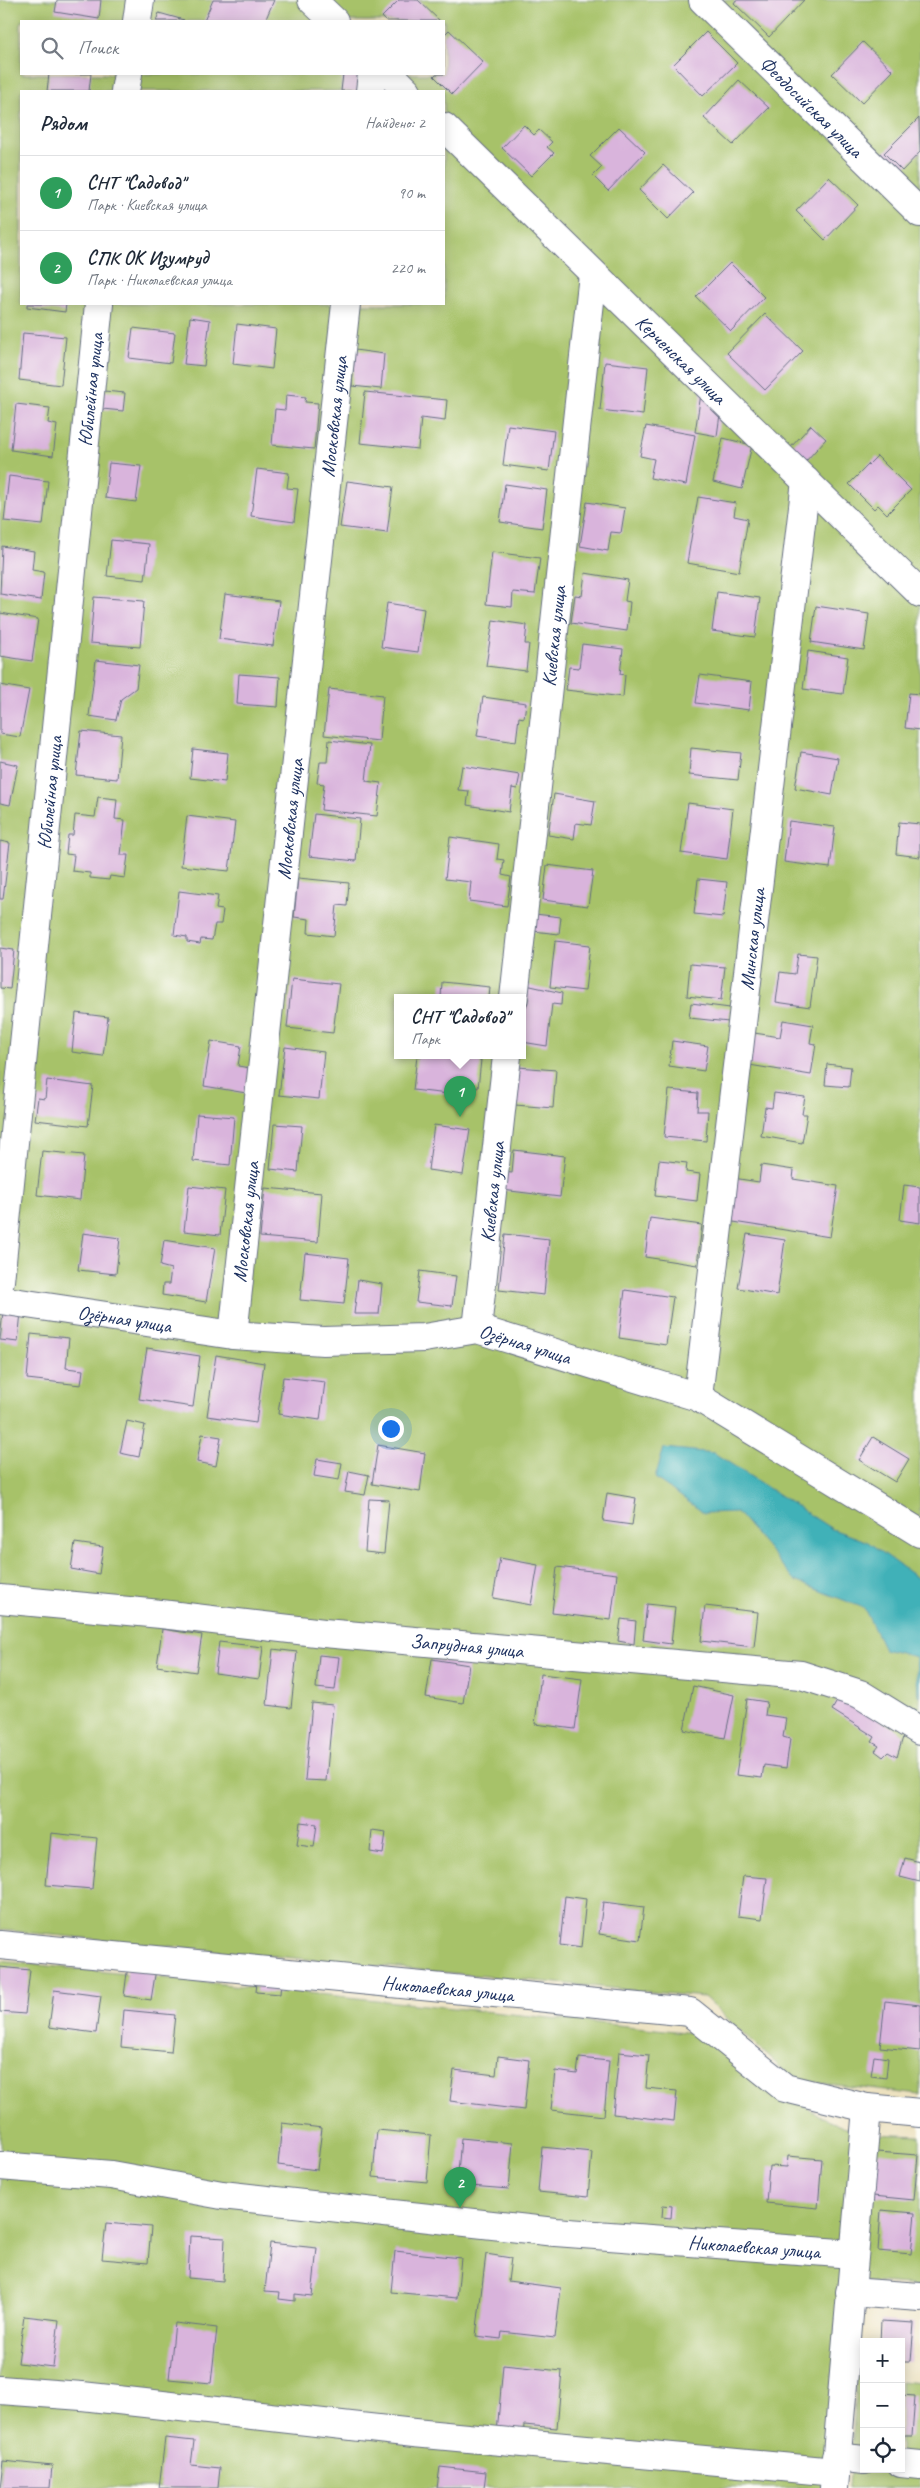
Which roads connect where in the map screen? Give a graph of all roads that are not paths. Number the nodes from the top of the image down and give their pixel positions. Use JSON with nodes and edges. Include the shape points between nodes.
{"nodes":[{"id":1,"x":140,"y":0,"type":"edge"},
{"id":2,"x":312,"y":0,"type":"edge"},
{"id":3,"x":703,"y":0,"type":"edge"},
{"id":4,"x":137,"y":20,"type":"edge"},
{"id":5,"x":333,"y":20,"type":"edge"},
{"id":6,"x":128,"y":75,"type":"edge"},
{"id":7,"x":372,"y":75,"type":"edge"},
{"id":8,"x":391,"y":75,"type":"edge"},
{"id":9,"x":126,"y":90,"type":"edge"},
{"id":10,"x":370,"y":90,"type":"edge"},
{"id":11,"x":406,"y":90,"type":"edge"},
{"id":12,"x":445,"y":128,"type":"edge"},
{"id":13,"x":920,"y":213,"type":"edge"},
{"id":14,"x":593,"y":274,"type":"junction"},
{"id":15,"x":99,"y":305,"type":"edge"},
{"id":16,"x":346,"y":305,"type":"edge"},
{"id":17,"x":806,"y":481,"type":"junction"},
{"id":18,"x":920,"y":593,"type":"edge"},
{"id":19,"x":514,"y":994,"type":"edge"},
{"id":20,"x":507,"y":1059,"type":"edge"},
{"id":21,"x":0,"y":1281,"type":"edge"},
{"id":22,"x":0,"y":1300,"type":"edge"},
{"id":23,"x":477,"y":1329,"type":"junction"},
{"id":24,"x":233,"y":1335,"type":"junction"},
{"id":25,"x":698,"y":1397,"type":"junction"},
{"id":26,"x":920,"y":1533,"type":"edge"},
{"id":27,"x":0,"y":1599,"type":"edge"},
{"id":28,"x":920,"y":1730,"type":"edge"},
{"id":29,"x":0,"y":1945,"type":"edge"},
{"id":30,"x":867,"y":2108,"type":"junction"},
{"id":31,"x":920,"y":2113,"type":"edge"},
{"id":32,"x":0,"y":2166,"type":"edge"},
{"id":33,"x":853,"y":2254,"type":"junction"},
{"id":34,"x":850,"y":2292,"type":"junction"},
{"id":35,"x":920,"y":2297,"type":"edge"},
{"id":36,"x":0,"y":2390,"type":"edge"},
{"id":37,"x":860,"y":2462,"type":"edge"},
{"id":38,"x":905,"y":2463,"type":"edge"},
{"id":39,"x":920,"y":2465,"type":"edge"},
{"id":40,"x":835,"y":2472,"type":"edge"}],
"edges":[{"from":1,"to":4,"type":"street"},
{"from":2,"to":5,"type":"street"},
{"from":3,"to":13,"type":"street","name":"Феодосийская улица"},
{"from":6,"to":9,"type":"street"},
{"from":7,"to":10,"type":"street"},
{"from":8,"to":11,"type":"street"},
{"from":12,"to":14,"type":"street","name":"Керченская улица"},
{"from":14,"to":17,"type":"street","name":"Керченская улица"},
{"from":14,"to":19,"type":"street","name":"Киевская улица"},
{"from":15,"to":21,"type":"street","name":"Юбилейная улица"},
{"from":16,"to":24,"type":"street","name":"Московская улица"},
{"from":17,"to":18,"type":"street","name":"Керченская улица"},
{"from":17,"to":25,"type":"street","name":"Минская улица"},
{"from":20,"to":23,"type":"street","name":"Киевская улица"},
{"from":22,"to":24,"type":"street","name":"Озёрная улица"},
{"from":23,"to":24,"type":"street","name":"Озёрная улица","via":[[424,1338],[323,1341]]},
{"from":23,"to":25,"type":"street","name":"Озёрная улица"},
{"from":25,"to":26,"type":"street","name":"Озёрная улица"},
{"from":27,"to":28,"type":"street","name":"Запрудная улица","via":[[334,1634],[801,1675],[860,1694]]},
{"from":29,"to":30,"type":"street","name":"Николаевская улица","via":[[690,2012],[785,2088]]},
{"from":30,"to":31,"type":"street","name":"Николаевская улица"},
{"from":30,"to":33,"type":"street"},
{"from":32,"to":33,"type":"street","name":"Николаевская улица","via":[[111,2176],[222,2195],[555,2232]]},
{"from":33,"to":34,"type":"street"},
{"from":34,"to":35,"type":"street"},
{"from":34,"to":40,"type":"street"},
{"from":36,"to":40,"type":"street"},
{"from":37,"to":40,"type":"street"},
{"from":38,"to":39,"type":"street"}]}
